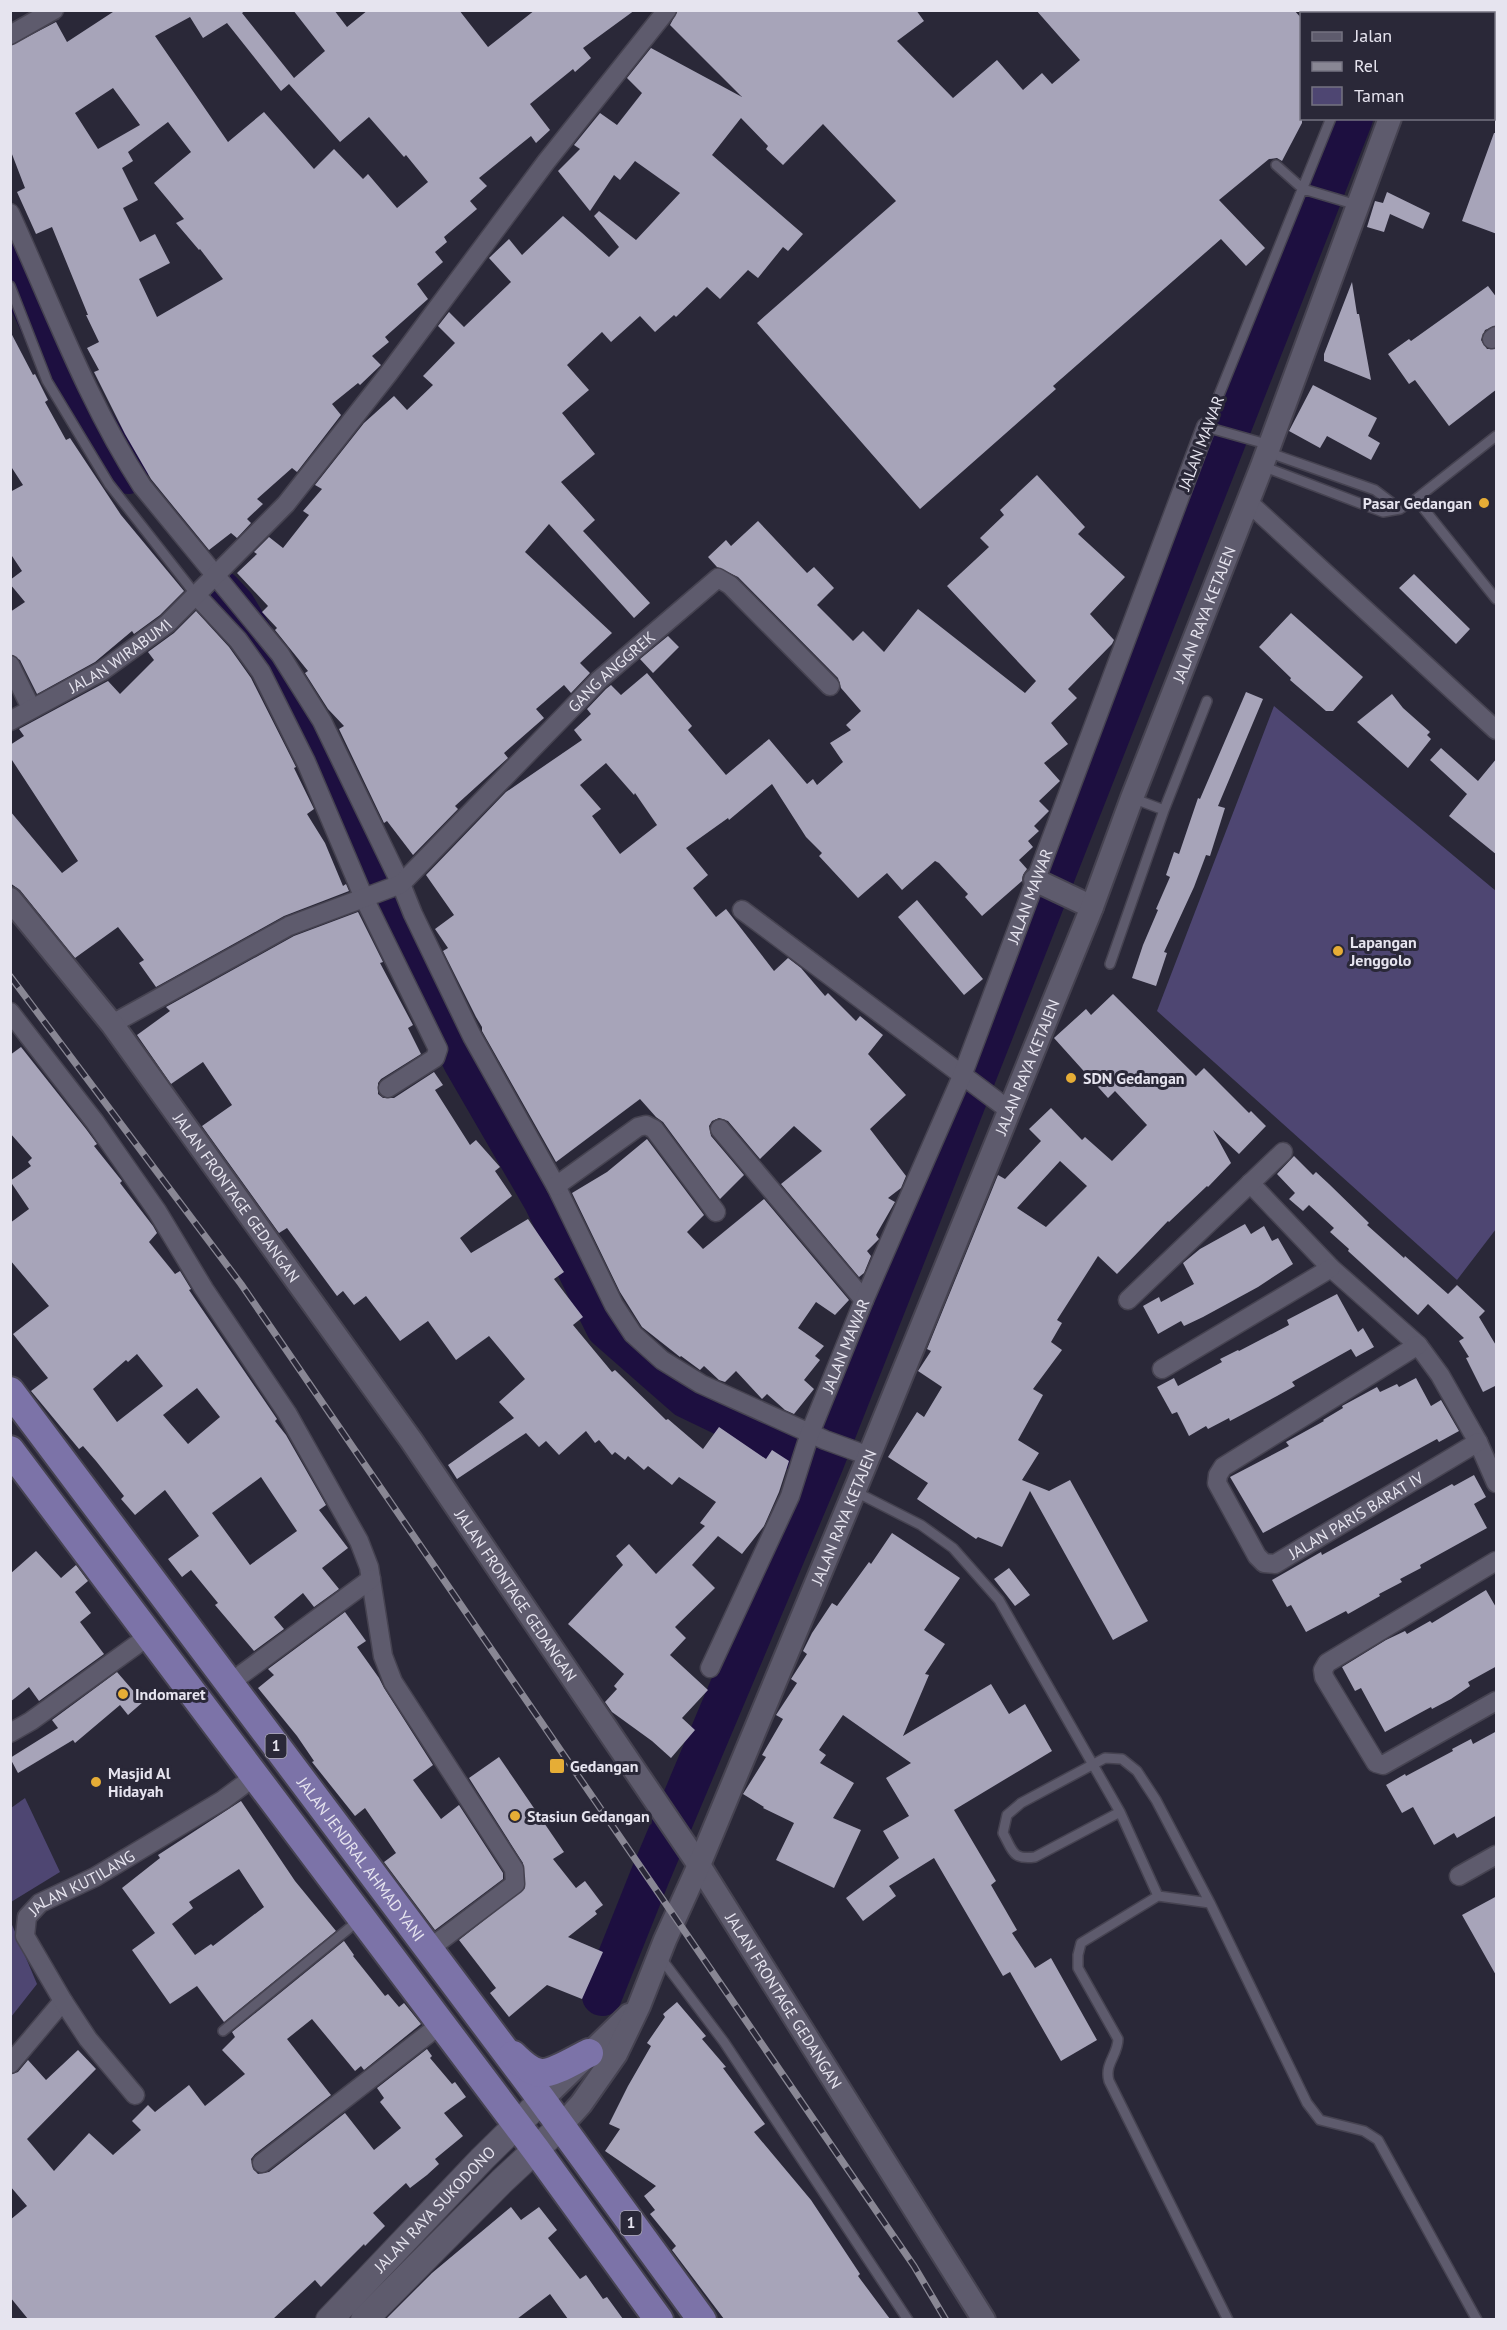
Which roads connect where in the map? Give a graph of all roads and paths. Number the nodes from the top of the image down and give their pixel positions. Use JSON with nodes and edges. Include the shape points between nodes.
{"nodes":[{"id":1,"x":54,"y":10,"type":"edge"},
{"id":2,"x":668,"y":10,"type":"edge"},
{"id":3,"x":10,"y":35,"type":"edge"},
{"id":4,"x":1329,"y":120,"type":"edge"},
{"id":5,"x":1389,"y":120,"type":"edge"},
{"id":6,"x":1276,"y":165,"type":"dead end"},
{"id":7,"x":1308,"y":191,"type":"junction"},
{"id":8,"x":1351,"y":203,"type":"junction"},
{"id":9,"x":10,"y":213,"type":"edge"},
{"id":10,"x":10,"y":286,"type":"edge"},
{"id":11,"x":1211,"y":428,"type":"junction"},
{"id":12,"x":1497,"y":436,"type":"edge"},
{"id":13,"x":1262,"y":451,"type":"junction"},
{"id":14,"x":1416,"y":499,"type":"junction"},
{"id":15,"x":1247,"y":501,"type":"junction"},
{"id":16,"x":1400,"y":509,"type":"junction"},
{"id":17,"x":208,"y":584,"type":"junction"},
{"id":18,"x":1497,"y":599,"type":"edge"},
{"id":19,"x":10,"y":665,"type":"edge"},
{"id":20,"x":830,"y":686,"type":"dead end"},
{"id":21,"x":1207,"y":701,"type":"dead end"},
{"id":22,"x":32,"y":708,"type":"junction"},
{"id":23,"x":10,"y":721,"type":"edge"},
{"id":24,"x":1497,"y":730,"type":"edge"},
{"id":25,"x":1132,"y":798,"type":"junction"},
{"id":26,"x":1164,"y":810,"type":"junction"},
{"id":27,"x":1039,"y":882,"type":"junction"},
{"id":28,"x":399,"y":885,"type":"junction"},
{"id":29,"x":369,"y":896,"type":"junction"},
{"id":30,"x":10,"y":899,"type":"edge"},
{"id":31,"x":1087,"y":905,"type":"junction"},
{"id":32,"x":742,"y":910,"type":"dead end"},
{"id":33,"x":1110,"y":964,"type":"dead end"},
{"id":34,"x":10,"y":1012,"type":"edge"},
{"id":35,"x":112,"y":1024,"type":"junction"},
{"id":36,"x":966,"y":1080,"type":"junction"},
{"id":37,"x":388,"y":1088,"type":"dead end"},
{"id":38,"x":1005,"y":1108,"type":"junction"},
{"id":39,"x":720,"y":1129,"type":"dead end"},
{"id":40,"x":1283,"y":1152,"type":"dead end"},
{"id":41,"x":1250,"y":1184,"type":"junction"},
{"id":42,"x":556,"y":1186,"type":"junction"},
{"id":43,"x":716,"y":1212,"type":"dead end"},
{"id":44,"x":1331,"y":1268,"type":"junction"},
{"id":45,"x":864,"y":1300,"type":"junction"},
{"id":46,"x":1128,"y":1300,"type":"dead end"},
{"id":47,"x":1418,"y":1345,"type":"junction"},
{"id":48,"x":1162,"y":1369,"type":"dead end"},
{"id":49,"x":10,"y":1391,"type":"edge"},
{"id":50,"x":818,"y":1437,"type":"junction"},
{"id":51,"x":1478,"y":1442,"type":"junction"},
{"id":52,"x":862,"y":1454,"type":"junction"},
{"id":53,"x":12,"y":1455,"type":"edge"},
{"id":54,"x":1497,"y":1483,"type":"edge"},
{"id":55,"x":854,"y":1491,"type":"junction"},
{"id":56,"x":1495,"y":1566,"type":"edge"},
{"id":57,"x":371,"y":1579,"type":"junction"},
{"id":58,"x":150,"y":1635,"type":"junction"},
{"id":59,"x":710,"y":1668,"type":"dead end"},
{"id":60,"x":230,"y":1683,"type":"junction"},
{"id":61,"x":1497,"y":1701,"type":"edge"},
{"id":62,"x":10,"y":1733,"type":"edge"},
{"id":63,"x":1092,"y":1765,"type":"junction"},
{"id":64,"x":255,"y":1776,"type":"junction"},
{"id":65,"x":1120,"y":1812,"type":"junction"},
{"id":66,"x":1497,"y":1856,"type":"edge"},
{"id":67,"x":699,"y":1865,"type":"junction"},
{"id":68,"x":1459,"y":1876,"type":"dead end"},
{"id":69,"x":1158,"y":1896,"type":"junction"},
{"id":70,"x":1210,"y":1903,"type":"junction"},
{"id":71,"x":362,"y":1918,"type":"junction"},
{"id":72,"x":429,"y":1949,"type":"junction"},
{"id":73,"x":659,"y":1955,"type":"junction"},
{"id":74,"x":63,"y":2001,"type":"junction"},
{"id":75,"x":639,"y":2006,"type":"junction"},
{"id":76,"x":441,"y":2024,"type":"junction"},
{"id":77,"x":223,"y":2031,"type":"dead end"},
{"id":78,"x":494,"y":2037,"type":"junction"},
{"id":79,"x":589,"y":2053,"type":"junction"},
{"id":80,"x":10,"y":2064,"type":"edge"},
{"id":81,"x":135,"y":2095,"type":"dead end"},
{"id":82,"x":542,"y":2100,"type":"junction"},
{"id":83,"x":517,"y":2125,"type":"junction"},
{"id":84,"x":561,"y":2126,"type":"junction"},
{"id":85,"x":536,"y":2150,"type":"junction"},
{"id":86,"x":262,"y":2163,"type":"dead end"},
{"id":87,"x":329,"y":2319,"type":"edge"},
{"id":88,"x":364,"y":2319,"type":"edge"},
{"id":89,"x":658,"y":2319,"type":"edge"},
{"id":90,"x":702,"y":2319,"type":"edge"},
{"id":91,"x":908,"y":2319,"type":"edge"},
{"id":92,"x":984,"y":2319,"type":"edge"},
{"id":93,"x":1228,"y":2319,"type":"edge"},
{"id":94,"x":1477,"y":2319,"type":"edge"}],
"edges":[{"from":1,"to":3,"type":"street"},
{"from":2,"to":17,"type":"street","name":"JALAN WIRABUMI","via":[[546,162],[286,504]]},
{"from":4,"to":7,"type":"lane","name":"JALAN MAWAR"},
{"from":5,"to":8,"type":"street","name":"JALAN RAYA KETAJEN"},
{"from":6,"to":7,"type":"lane"},
{"from":7,"to":8,"type":"lane"},
{"from":7,"to":11,"type":"lane","name":"JALAN MAWAR"},
{"from":8,"to":13,"type":"street","name":"JALAN RAYA KETAJEN"},
{"from":9,"to":17,"type":"street","via":[[61,331],[124,457]]},
{"from":10,"to":17,"type":"lane","via":[[47,381],[103,474]]},
{"from":11,"to":13,"type":"lane"},
{"from":11,"to":27,"type":"street","name":"JALAN MAWAR"},
{"from":12,"to":14,"type":"lane"},
{"from":13,"to":15,"type":"street","name":"JALAN RAYA KETAJEN"},
{"from":13,"to":16,"type":"lane","via":[[1375,490]]},
{"from":13,"to":16,"type":"lane","via":[[1368,508],[1383,512]]},
{"from":14,"to":16,"type":"lane"},
{"from":14,"to":18,"type":"lane"},
{"from":15,"to":24,"type":"street"},
{"from":15,"to":25,"type":"street","name":"JALAN RAYA KETAJEN"},
{"from":17,"to":22,"type":"street","name":"JALAN WIRABUMI","via":[[167,624],[102,671]]},
{"from":17,"to":28,"type":"street","via":[[273,645],[299,682],[322,721]]},
{"from":17,"to":29,"type":"street","via":[[238,640],[261,672]]},
{"from":19,"to":22,"type":"street"},
{"from":20,"to":28,"type":"street","name":"GANG ANGGREK","via":[[730,585],[718,578],[599,680]]},
{"from":21,"to":26,"type":"lane"},
{"from":22,"to":23,"type":"street","name":"JALAN WIRABUMI"},
{"from":25,"to":26,"type":"lane"},
{"from":25,"to":31,"type":"street","name":"JALAN RAYA KETAJEN"},
{"from":26,"to":33,"type":"lane"},
{"from":27,"to":31,"type":"street"},
{"from":27,"to":36,"type":"street","name":"JALAN MAWAR"},
{"from":28,"to":29,"type":"street"},
{"from":28,"to":42,"type":"street","via":[[472,1036]]},
{"from":29,"to":35,"type":"street","via":[[289,926]]},
{"from":29,"to":37,"type":"street","via":[[438,1048],[435,1058]]},
{"from":30,"to":35,"type":"street","name":"JALAN FRONTAGE GEDANGAN"},
{"from":31,"to":38,"type":"street","name":"JALAN RAYA KETAJEN"},
{"from":32,"to":36,"type":"street"},
{"from":34,"to":57,"type":"street","via":[[126,1166],[287,1413],[359,1541]]},
{"from":35,"to":67,"type":"street","name":"JALAN FRONTAGE GEDANGAN","via":[[411,1440]]},
{"from":36,"to":38,"type":"street"},
{"from":36,"to":45,"type":"street","name":"JALAN MAWAR"},
{"from":38,"to":52,"type":"street","name":"JALAN RAYA KETAJEN"},
{"from":39,"to":45,"type":"street"},
{"from":40,"to":41,"type":"street"},
{"from":41,"to":44,"type":"street"},
{"from":41,"to":46,"type":"street"},
{"from":42,"to":43,"type":"street","via":[[646,1125],[654,1129]]},
{"from":42,"to":50,"type":"street","via":[[614,1305],[633,1334],[662,1360],[701,1384]]},
{"from":44,"to":47,"type":"street"},
{"from":44,"to":48,"type":"street"},
{"from":45,"to":50,"type":"street","name":"JALAN MAWAR"},
{"from":47,"to":51,"type":"street"},
{"from":47,"to":51,"type":"street","name":"JALAN PARIS BARAT IV","via":[[1223,1467],[1218,1484],[1257,1556],[1264,1563],[1275,1563]]},
{"from":49,"to":60,"type":"highway","name":"JALAN JENDRAL AHMAD YANI","number":"1"},
{"from":50,"to":52,"type":"street"},
{"from":50,"to":59,"type":"street","name":"JALAN MAWAR"},
{"from":51,"to":54,"type":"street"},
{"from":52,"to":55,"type":"street","name":"JALAN RAYA KETAJEN"},
{"from":53,"to":58,"type":"highway","number":"1"},
{"from":55,"to":63,"type":"lane","via":[[921,1525],[953,1548],[999,1600]]},
{"from":55,"to":67,"type":"street","name":"JALAN RAYA KETAJEN"},
{"from":56,"to":61,"type":"street","via":[[1327,1663],[1323,1670],[1376,1762],[1383,1765]]},
{"from":57,"to":60,"type":"street"},
{"from":57,"to":72,"type":"street","via":[[383,1656],[393,1682],[516,1877],[515,1884]]},
{"from":58,"to":62,"type":"street"},
{"from":58,"to":64,"type":"highway","number":"1"},
{"from":60,"to":72,"type":"highway","name":"JALAN JENDRAL AHMAD YANI","number":"1"},
{"from":63,"to":65,"type":"lane"},
{"from":63,"to":65,"type":"lane","via":[[1021,1803],[1007,1815],[1003,1833],[1016,1856],[1035,1857]]},
{"from":63,"to":70,"type":"lane","via":[[1105,1758],[1122,1759],[1137,1771]]},
{"from":64,"to":71,"type":"highway","number":"1"},
{"from":64,"to":74,"type":"street","name":"JALAN KUTILANG","via":[[223,1800],[95,1877],[40,1903],[27,1917],[25,1935]]},
{"from":65,"to":69,"type":"lane"},
{"from":66,"to":68,"type":"street"},
{"from":67,"to":73,"type":"street","name":"JALAN RAYA KETAJEN"},
{"from":67,"to":92,"type":"street","name":"JALAN FRONTAGE GEDANGAN"},
{"from":69,"to":70,"type":"lane"},
{"from":69,"to":93,"type":"lane","via":[[1080,1943],[1078,1968],[1118,2038],[1118,2047],[1107,2066],[1109,2081]]},
{"from":70,"to":94,"type":"lane","via":[[1307,2103],[1320,2120],[1364,2131],[1378,2140]]},
{"from":71,"to":76,"type":"highway","number":"1"},
{"from":71,"to":77,"type":"lane"},
{"from":72,"to":78,"type":"highway","name":"JALAN JENDRAL AHMAD YANI","number":"1"},
{"from":73,"to":75,"type":"street","name":"JALAN RAYA KETAJEN"},
{"from":73,"to":91,"type":"lane","via":[[724,2042]]},
{"from":74,"to":80,"type":"street"},
{"from":74,"to":81,"type":"street","name":"JALAN KUTILANG","via":[[87,2039]]},
{"from":75,"to":79,"type":"street","name":"JALAN RAYA KETAJEN"},
{"from":75,"to":84,"type":"street","name":"JALAN RAYA KETAJEN","via":[[616,2054]]},
{"from":76,"to":83,"type":"highway","number":"1"},
{"from":76,"to":86,"type":"street"},
{"from":78,"to":79,"type":"highway","via":[[530,2069],[541,2073]]},
{"from":78,"to":82,"type":"highway","name":"JALAN JENDRAL AHMAD YANI","number":"1"},
{"from":79,"to":82,"type":"street","name":"JALAN RAYA KETAJEN"},
{"from":82,"to":83,"type":"main road","name":"JALAN RAYA SUKODONO"},
{"from":82,"to":84,"type":"highway","name":"JALAN JENDRAL AHMAD YANI","number":"1"},
{"from":83,"to":85,"type":"highway","number":"1"},
{"from":83,"to":87,"type":"main road","name":"JALAN RAYA SUKODONO"},
{"from":84,"to":85,"type":"main road","name":"JALAN RAYA SUKODONO"},
{"from":84,"to":90,"type":"highway","number":"1"},
{"from":85,"to":88,"type":"main road","name":"JALAN RAYA SUKODONO"},
{"from":85,"to":89,"type":"highway","number":"1"}]}
